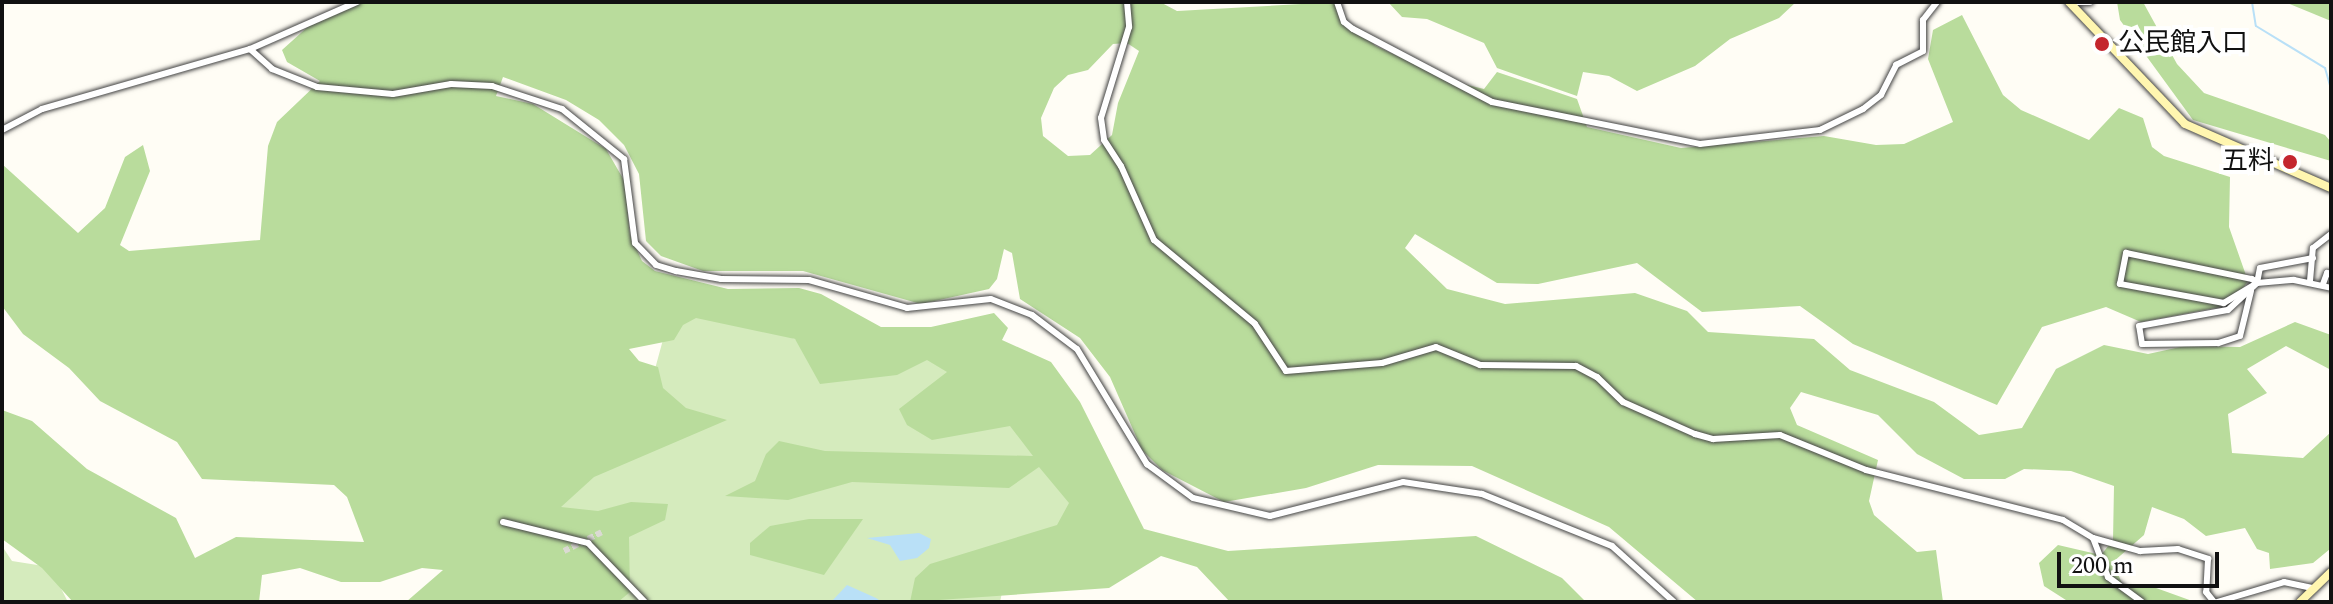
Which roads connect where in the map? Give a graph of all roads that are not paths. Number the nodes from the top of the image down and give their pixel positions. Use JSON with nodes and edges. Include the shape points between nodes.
{"nodes":[{"id":1,"x":357,"y":2,"type":"edge"},
{"id":2,"x":1127,"y":2,"type":"edge"},
{"id":3,"x":1337,"y":2,"type":"edge"},
{"id":4,"x":1937,"y":2,"type":"edge"},
{"id":5,"x":2071,"y":2,"type":"edge"},
{"id":6,"x":2090,"y":2,"type":"edge"},
{"id":7,"x":250,"y":49,"type":"junction"},
{"id":8,"x":2,"y":130,"type":"edge"},
{"id":9,"x":2331,"y":188,"type":"edge"},
{"id":10,"x":2331,"y":234,"type":"edge"},
{"id":11,"x":2313,"y":258,"type":"junction"},
{"id":12,"x":2331,"y":275,"type":"edge"},
{"id":13,"x":2310,"y":281,"type":"junction"},
{"id":14,"x":2257,"y":283,"type":"junction"},
{"id":15,"x":2323,"y":284,"type":"junction"},
{"id":16,"x":2331,"y":288,"type":"edge"},
{"id":17,"x":2251,"y":291,"type":"junction"},
{"id":18,"x":2228,"y":310,"type":"junction"},
{"id":19,"x":2242,"y":326,"type":"junction"},
{"id":20,"x":503,"y":522,"type":"dead end"},
{"id":21,"x":2093,"y":538,"type":"junction"},
{"id":22,"x":2331,"y":572,"type":"edge"},
{"id":23,"x":2313,"y":588,"type":"junction"},
{"id":24,"x":645,"y":602,"type":"edge"},
{"id":25,"x":1674,"y":602,"type":"edge"},
{"id":26,"x":2142,"y":602,"type":"edge"},
{"id":27,"x":2216,"y":602,"type":"edge"},
{"id":28,"x":2300,"y":602,"type":"edge"}],
"edges":[{"from":1,"to":7,"type":"street"},
{"from":2,"to":21,"type":"street","via":[[1129,27],[1101,118],[1104,140],[1154,240],[1255,324],[1286,371],[1382,363],[1436,347],[1480,365],[1576,366],[1597,377],[1623,402],[1695,434],[1713,439],[1780,435],[1866,470],[2063,520]]},
{"from":3,"to":4,"type":"street","via":[[1344,22],[1353,29],[1492,102],[1700,144],[1820,130],[1863,109],[1881,95],[1896,65],[1923,51],[1923,20]]},
{"from":5,"to":6,"type":"street"},
{"from":5,"to":9,"type":"main road","via":[[2185,124]]},
{"from":7,"to":8,"type":"street","via":[[42,109]]},
{"from":7,"to":25,"type":"street","via":[[272,69],[317,87],[393,94],[479,84],[515,90],[562,109],[624,159],[635,243],[656,265],[721,279],[809,280],[907,308],[991,299],[1032,315],[1077,349],[1147,464],[1193,498],[1270,516],[1403,482],[1482,494],[1612,546]]},
{"from":10,"to":11,"type":"street","via":[[2313,248]]},
{"from":11,"to":13,"type":"street"},
{"from":11,"to":14,"type":"street","via":[[2265,266]]},
{"from":12,"to":15,"type":"street","via":[[2327,273]]},
{"from":13,"to":14,"type":"street"},
{"from":13,"to":15,"type":"street"},
{"from":14,"to":14,"type":"street","via":[[2224,303],[2120,284],[2126,253]]},
{"from":14,"to":17,"type":"street"},
{"from":15,"to":16,"type":"street"},
{"from":17,"to":18,"type":"street"},
{"from":17,"to":19,"type":"street"},
{"from":18,"to":19,"type":"street"},
{"from":18,"to":19,"type":"street","via":[[2139,326],[2142,344],[2226,342],[2240,336]]},
{"from":20,"to":24,"type":"street","via":[[588,543]]},
{"from":21,"to":26,"type":"street","via":[[2108,577]]},
{"from":21,"to":27,"type":"street","via":[[2140,551],[2178,549],[2208,559],[2206,592]]},
{"from":22,"to":23,"type":"main road"},
{"from":23,"to":27,"type":"street","via":[[2284,582]]},
{"from":23,"to":28,"type":"main road"}]}
